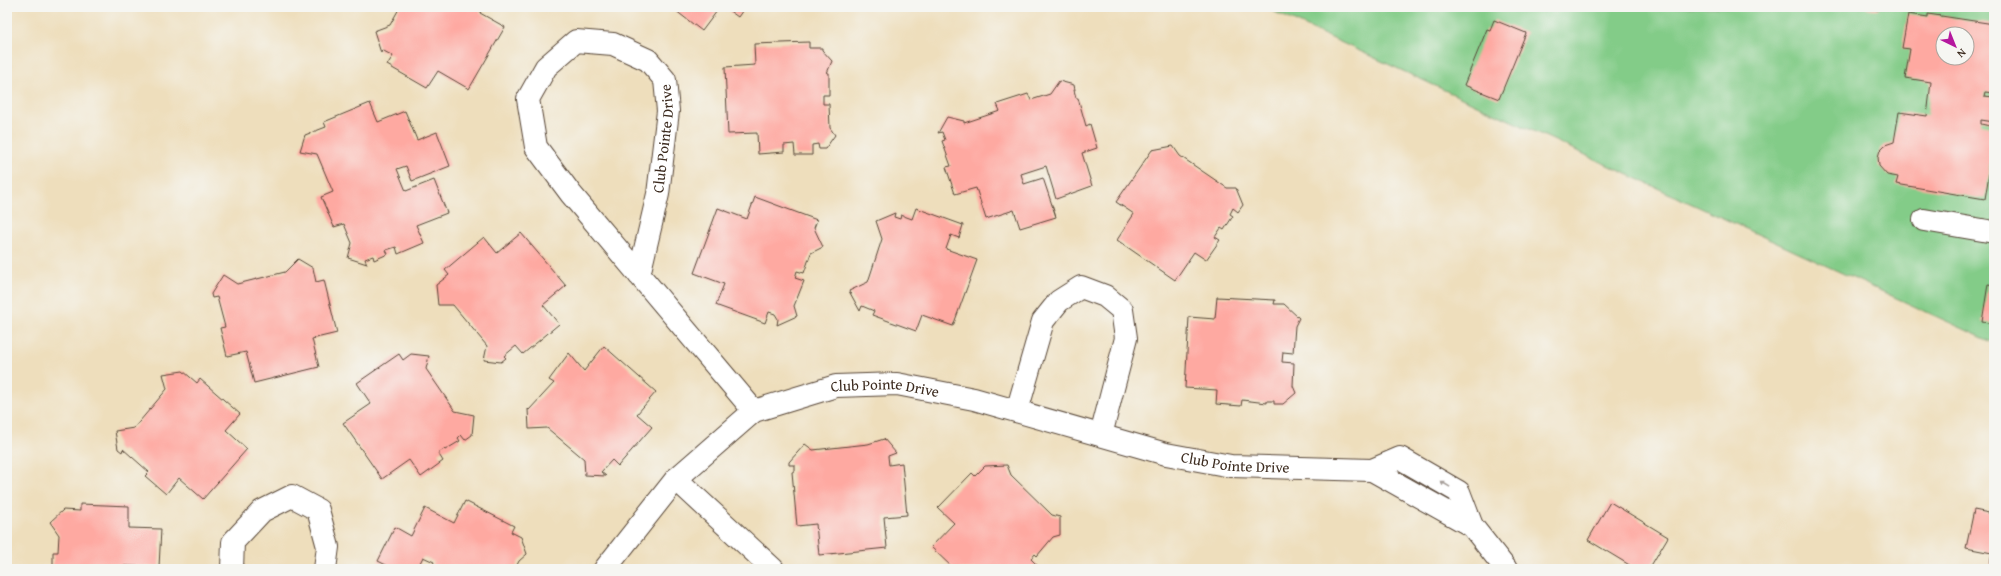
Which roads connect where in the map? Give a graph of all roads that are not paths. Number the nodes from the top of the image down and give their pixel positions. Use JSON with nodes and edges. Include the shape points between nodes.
{"nodes":[{"id":1,"x":1924,"y":220,"type":"dead end"},
{"id":2,"x":1994,"y":232,"type":"edge"},
{"id":3,"x":639,"y":275,"type":"junction"},
{"id":4,"x":754,"y":411,"type":"junction"},
{"id":5,"x":1018,"y":411,"type":"junction"},
{"id":6,"x":1101,"y":435,"type":"junction"},
{"id":7,"x":676,"y":479,"type":"junction"},
{"id":8,"x":232,"y":569,"type":"edge"},
{"id":9,"x":325,"y":569,"type":"edge"},
{"id":10,"x":605,"y":569,"type":"edge"},
{"id":11,"x":773,"y":569,"type":"edge"},
{"id":12,"x":1506,"y":569,"type":"edge"}],
"edges":[{"from":1,"to":2,"type":"street"},
{"from":3,"to":3,"type":"street","name":"Club Pointe Drive","via":[[571,194],[536,147],[528,99],[546,67],[576,42],[613,44],[648,60],[665,80],[668,111],[658,194]]},
{"from":3,"to":4,"type":"street","name":"Club Pointe Drive"},
{"from":4,"to":5,"type":"street","name":"Club Pointe Drive","via":[[836,386],[897,384],[974,399]]},
{"from":4,"to":7,"type":"street","name":"Club Pointe Drive"},
{"from":5,"to":6,"type":"street","name":"Club Pointe Drive"},
{"from":5,"to":6,"type":"street","via":[[1043,321],[1059,301],[1081,287],[1105,296],[1122,310],[1126,338]]},
{"from":6,"to":12,"type":"street","name":"Club Pointe Drive","via":[[1166,454],[1231,466],[1372,470],[1472,526]]},
{"from":7,"to":10,"type":"street","name":"Club Pointe Drive"},
{"from":7,"to":11,"type":"street"},
{"from":8,"to":9,"type":"street","via":[[233,542],[262,511],[292,496],[318,510],[328,547]]}]}
